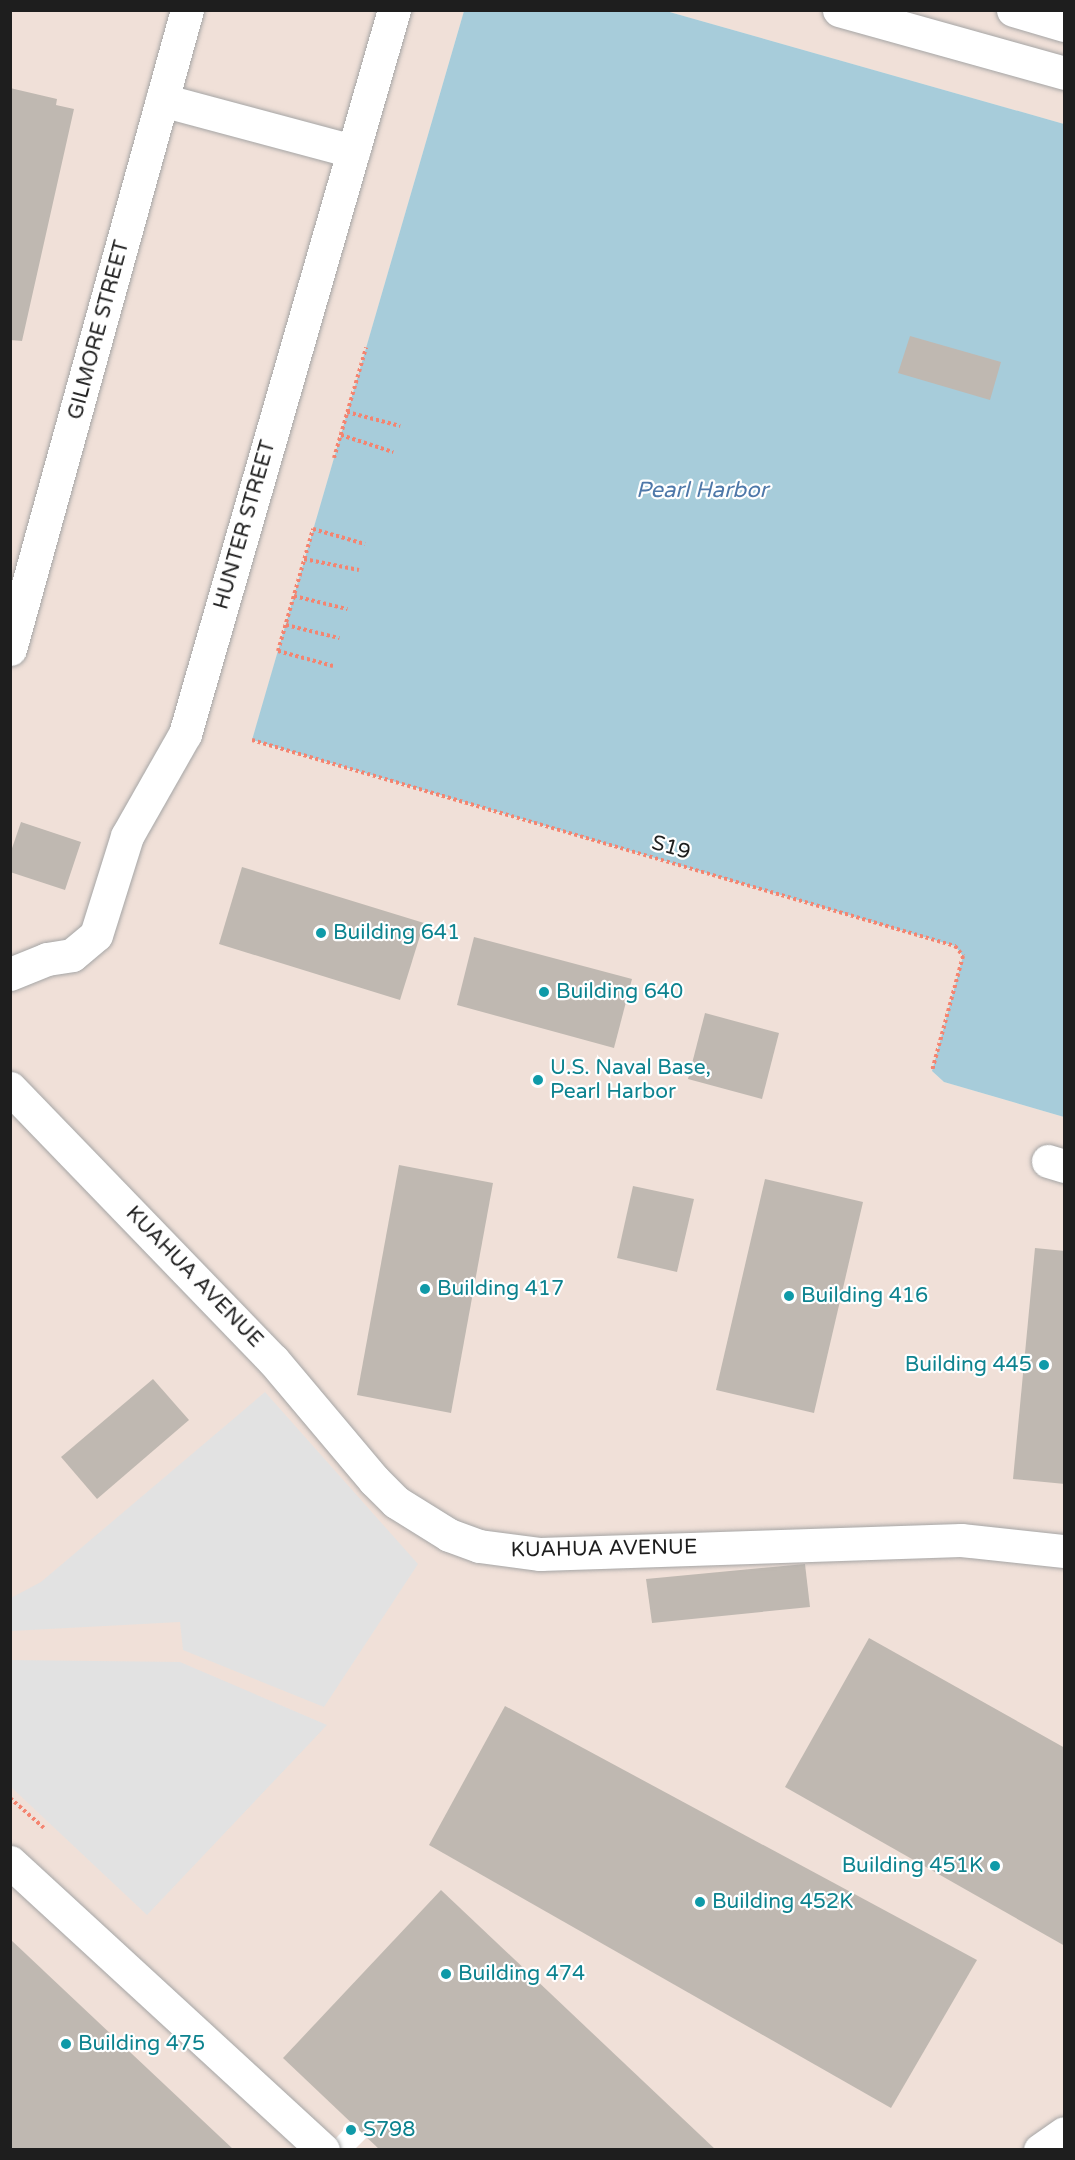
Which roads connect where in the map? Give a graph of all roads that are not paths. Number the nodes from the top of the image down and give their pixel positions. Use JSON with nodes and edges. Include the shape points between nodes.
{"nodes":[{"id":1,"x":187,"y":10,"type":"edge"},
{"id":2,"x":394,"y":10,"type":"edge"},
{"id":3,"x":839,"y":10,"type":"edge"},
{"id":4,"x":1013,"y":10,"type":"edge"},
{"id":5,"x":1065,"y":25,"type":"edge"},
{"id":6,"x":1065,"y":73,"type":"edge"},
{"id":7,"x":162,"y":100,"type":"junction"},
{"id":8,"x":354,"y":151,"type":"junction"},
{"id":9,"x":10,"y":649,"type":"edge"},
{"id":10,"x":10,"y":974,"type":"edge"},
{"id":11,"x":10,"y":1088,"type":"edge"},
{"id":12,"x":1065,"y":1551,"type":"edge"},
{"id":13,"x":10,"y":1862,"type":"edge"},
{"id":14,"x":1065,"y":2133,"type":"edge"},
{"id":15,"x":323,"y":2150,"type":"edge"},
{"id":16,"x":1040,"y":2150,"type":"edge"}],
"edges":[{"from":1,"to":7,"type":"street","name":"GILMORE STREET"},
{"from":2,"to":8,"type":"street","name":"HUNTER STREET"},
{"from":3,"to":6,"type":"street"},
{"from":4,"to":5,"type":"street"},
{"from":7,"to":8,"type":"street"},
{"from":7,"to":9,"type":"street","name":"GILMORE STREET"},
{"from":8,"to":10,"type":"street","name":"HUNTER STREET","via":[[185,735],[127,836],[96,935],[72,955],[47,958]]},
{"from":11,"to":12,"type":"street","name":"KUAHUA AVENUE","via":[[273,1360],[374,1480],[404,1508],[449,1535],[479,1546],[540,1554],[961,1540]]},
{"from":13,"to":15,"type":"street"},
{"from":14,"to":16,"type":"street"}]}
